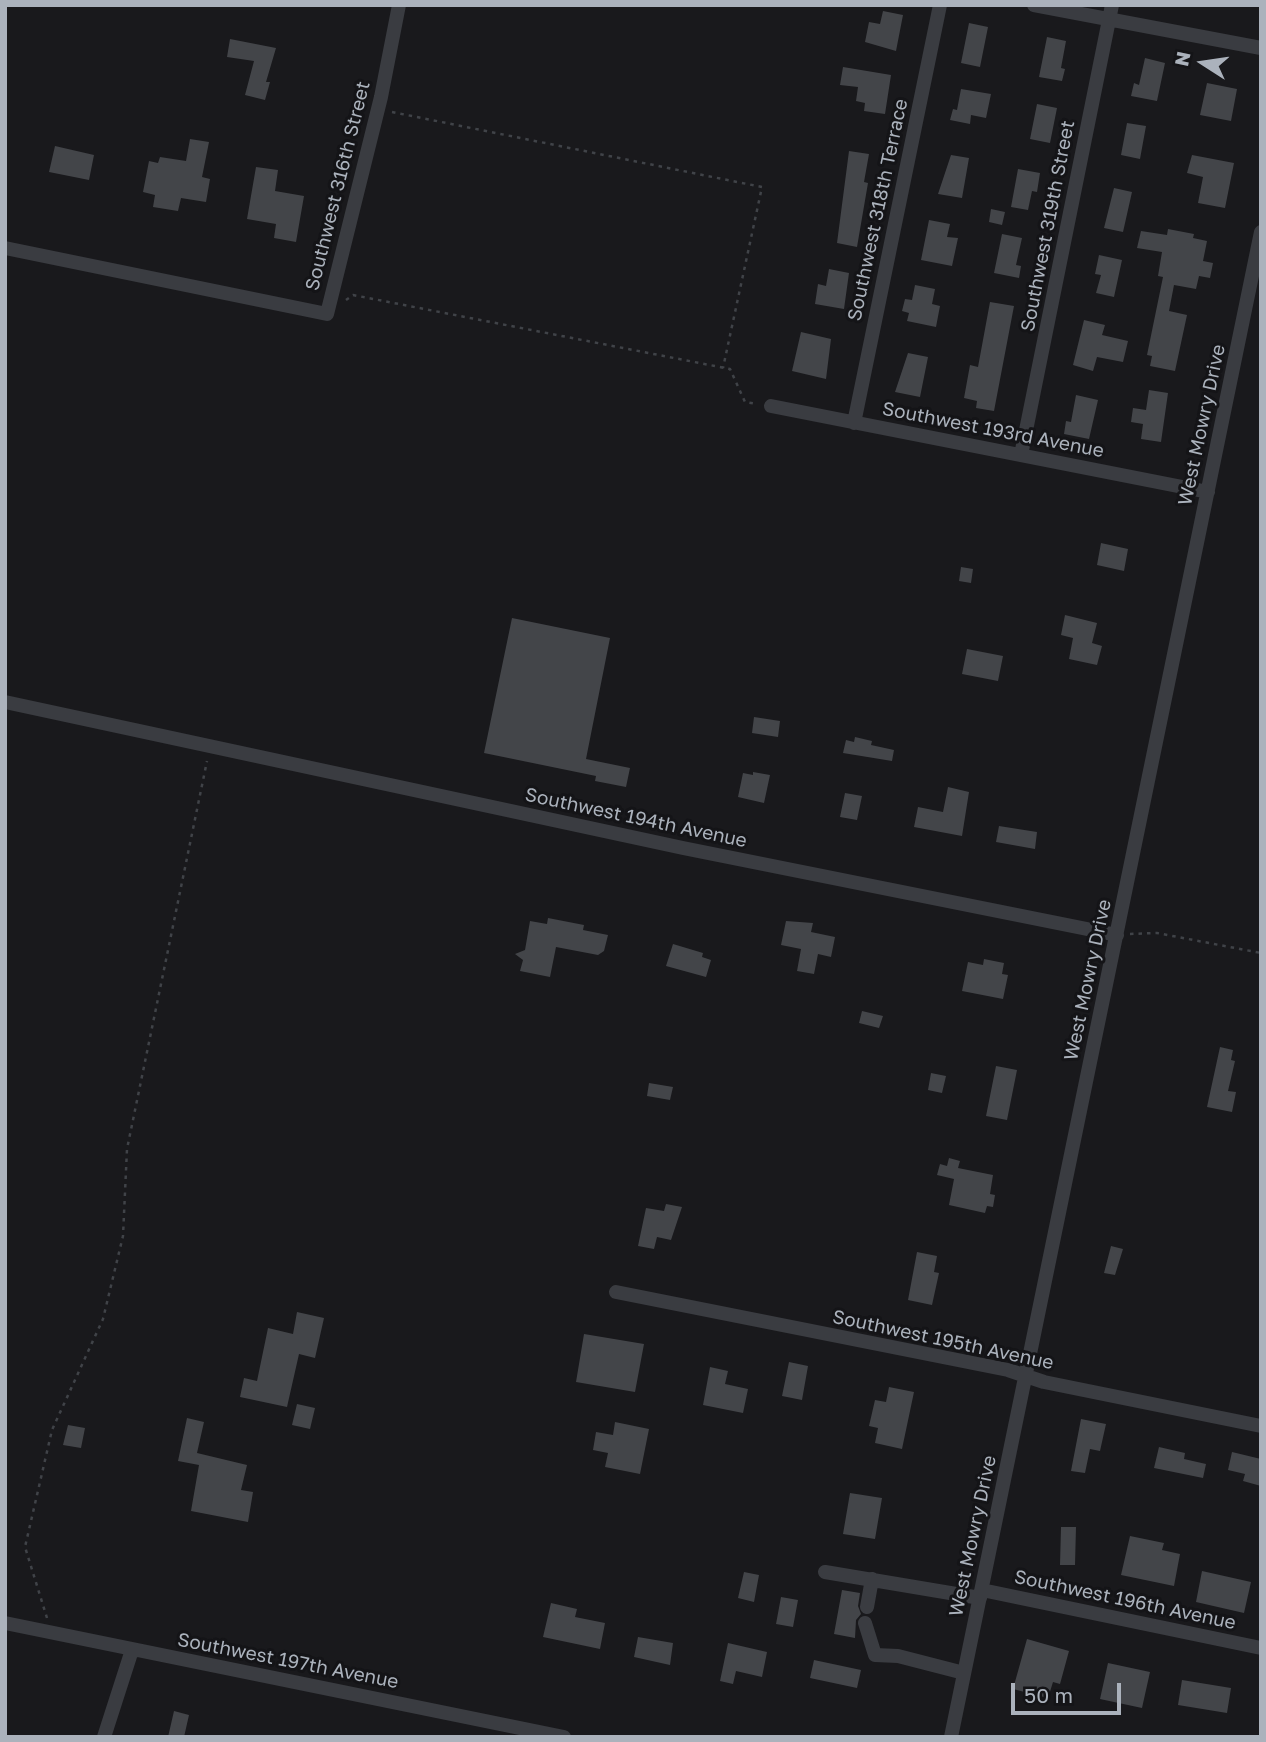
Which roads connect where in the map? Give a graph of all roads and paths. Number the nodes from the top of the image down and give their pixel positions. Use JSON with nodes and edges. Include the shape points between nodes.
{"nodes":[{"id":1,"x":399,"y":5,"type":"edge"},
{"id":2,"x":940,"y":5,"type":"edge"},
{"id":3,"x":1034,"y":5,"type":"edge"},
{"id":4,"x":1112,"y":5,"type":"edge"},
{"id":5,"x":1109,"y":21,"type":"junction"},
{"id":6,"x":1261,"y":48,"type":"edge"},
{"id":7,"x":378,"y":109,"type":"junction"},
{"id":8,"x":1261,"y":232,"type":"edge"},
{"id":9,"x":5,"y":248,"type":"edge"},
{"id":10,"x":327,"y":314,"type":"junction"},
{"id":11,"x":723,"y":368,"type":"junction"},
{"id":12,"x":771,"y":406,"type":"joint"},
{"id":13,"x":854,"y":423,"type":"junction"},
{"id":14,"x":1021,"y":455,"type":"junction"},
{"id":15,"x":1208,"y":492,"type":"junction"},
{"id":16,"x":5,"y":702,"type":"edge"},
{"id":17,"x":210,"y":747,"type":"junction"},
{"id":18,"x":1117,"y":935,"type":"junction"},
{"id":19,"x":1261,"y":953,"type":"edge"},
{"id":20,"x":616,"y":1292,"type":"dead end"},
{"id":21,"x":1026,"y":1376,"type":"junction"},
{"id":22,"x":1261,"y":1426,"type":"edge"},
{"id":23,"x":825,"y":1572,"type":"dead end"},
{"id":24,"x":872,"y":1579,"type":"junction"},
{"id":25,"x":981,"y":1594,"type":"junction"},
{"id":26,"x":867,"y":1607,"type":"dead end"},
{"id":27,"x":5,"y":1623,"type":"edge"},
{"id":28,"x":865,"y":1623,"type":"dead end"},
{"id":29,"x":47,"y":1633,"type":"junction"},
{"id":30,"x":1261,"y":1648,"type":"edge"},
{"id":31,"x":132,"y":1650,"type":"junction"},
{"id":32,"x":964,"y":1673,"type":"junction"},
{"id":33,"x":499,"y":1730,"type":"edge"},
{"id":34,"x":104,"y":1737,"type":"edge"},
{"id":35,"x":564,"y":1737,"type":"edge"},
{"id":36,"x":951,"y":1737,"type":"edge"}],
"edges":[{"from":1,"to":7,"type":"street","name":"Southwest 316th Street"},
{"from":2,"to":13,"type":"street","name":"Southwest 318th Terrace"},
{"from":3,"to":5,"type":"street"},
{"from":4,"to":5,"type":"street","name":"Southwest 319th Street"},
{"from":5,"to":6,"type":"street"},
{"from":5,"to":14,"type":"street","name":"Southwest 319th Street"},
{"from":7,"to":10,"type":"street","name":"Southwest 316th Street"},
{"from":7,"to":11,"type":"path","via":[[762,187]]},
{"from":8,"to":15,"type":"street","name":"West Mowry Drive"},
{"from":9,"to":10,"type":"street","name":"Southwest 316th Street"},
{"from":10,"to":11,"type":"path","via":[[353,295]]},
{"from":11,"to":12,"type":"path","via":[[730,369],[745,402]]},
{"from":12,"to":13,"type":"street","name":"Southwest 193rd Avenue"},
{"from":13,"to":14,"type":"street","name":"Southwest 193rd Avenue"},
{"from":14,"to":15,"type":"street","name":"Southwest 193rd Avenue"},
{"from":15,"to":18,"type":"street","name":"West Mowry Drive"},
{"from":16,"to":17,"type":"street","name":"Southwest 194th Avenue"},
{"from":17,"to":18,"type":"street","name":"Southwest 194th Avenue"},
{"from":17,"to":29,"type":"path","via":[[127,1149],[122,1236],[103,1318],[52,1430],[25,1547],[47,1610]]},
{"from":18,"to":19,"type":"path","via":[[1157,933]]},
{"from":18,"to":21,"type":"street","name":"West Mowry Drive"},
{"from":20,"to":21,"type":"street","name":"Southwest 195th Avenue"},
{"from":21,"to":22,"type":"street","name":"Southwest 195th Avenue"},
{"from":21,"to":25,"type":"street","name":"West Mowry Drive"},
{"from":23,"to":24,"type":"street","name":"Southwest 196th Avenue"},
{"from":24,"to":25,"type":"street","name":"Southwest 196th Avenue"},
{"from":24,"to":26,"type":"street"},
{"from":25,"to":30,"type":"street","name":"Southwest 196th Avenue"},
{"from":25,"to":32,"type":"street","name":"West Mowry Drive"},
{"from":27,"to":29,"type":"street","name":"Southwest 197th Avenue"},
{"from":28,"to":32,"type":"street","via":[[875,1655],[898,1656]]},
{"from":29,"to":31,"type":"street","name":"Southwest 197th Avenue"},
{"from":31,"to":33,"type":"street","name":"Southwest 197th Avenue"},
{"from":31,"to":34,"type":"street"},
{"from":32,"to":36,"type":"street","name":"West Mowry Drive"},
{"from":33,"to":35,"type":"street","name":"Southwest 197th Avenue"}]}
